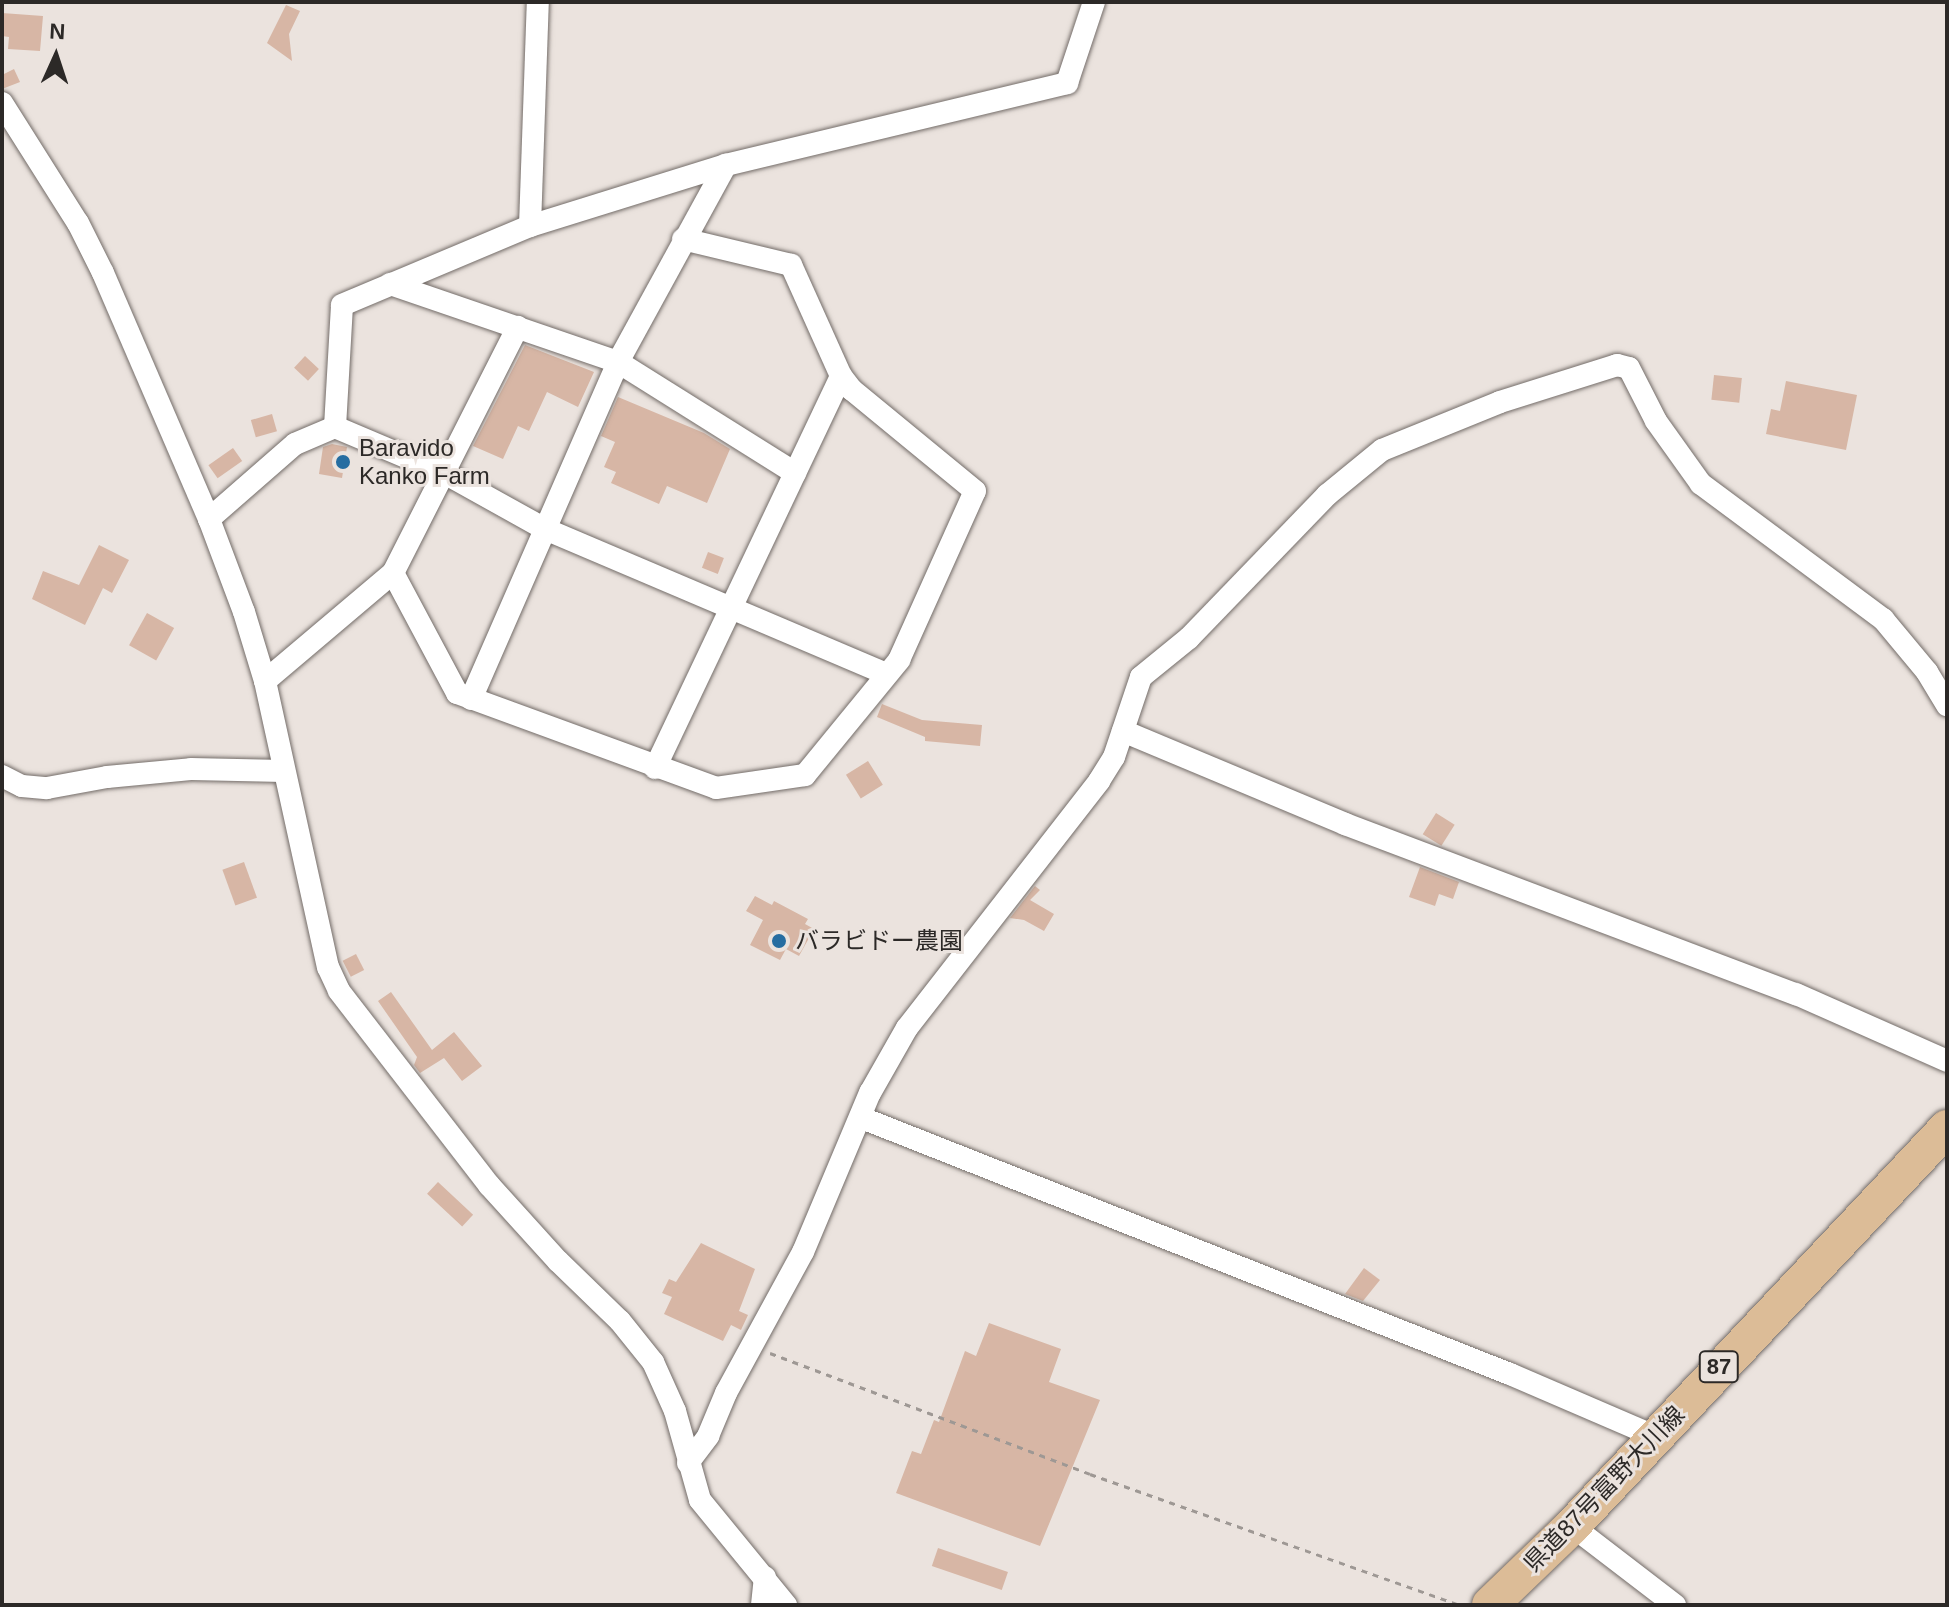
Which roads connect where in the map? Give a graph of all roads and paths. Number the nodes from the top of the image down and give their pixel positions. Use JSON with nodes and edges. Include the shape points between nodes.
{"nodes":[{"id":1,"x":538,"y":2,"type":"edge"},
{"id":2,"x":1094,"y":2,"type":"edge"},
{"id":3,"x":2,"y":103,"type":"edge"},
{"id":4,"x":726,"y":165,"type":"junction"},
{"id":5,"x":530,"y":226,"type":"junction"},
{"id":6,"x":683,"y":239,"type":"junction"},
{"id":7,"x":390,"y":284,"type":"junction"},
{"id":8,"x":518,"y":327,"type":"junction"},
{"id":9,"x":618,"y":362,"type":"junction"},
{"id":10,"x":841,"y":376,"type":"junction"},
{"id":11,"x":335,"y":427,"type":"junction"},
{"id":12,"x":795,"y":473,"type":"junction"},
{"id":13,"x":446,"y":474,"type":"junction"},
{"id":14,"x":209,"y":519,"type":"junction"},
{"id":15,"x":545,"y":529,"type":"junction"},
{"id":16,"x":393,"y":573,"type":"junction"},
{"id":17,"x":731,"y":606,"type":"junction"},
{"id":18,"x":887,"y":674,"type":"junction"},
{"id":19,"x":265,"y":681,"type":"junction"},
{"id":20,"x":471,"y":699,"type":"junction"},
{"id":21,"x":1947,"y":705,"type":"edge"},
{"id":22,"x":1123,"y":731,"type":"junction"},
{"id":23,"x":655,"y":768,"type":"junction"},
{"id":24,"x":284,"y":771,"type":"junction"},
{"id":25,"x":2,"y":776,"type":"edge"},
{"id":26,"x":1947,"y":1061,"type":"edge"},
{"id":27,"x":862,"y":1118,"type":"junction"},
{"id":28,"x":1947,"y":1128,"type":"edge"},
{"id":29,"x":752,"y":1346,"type":"junction"},
{"id":30,"x":1654,"y":1436,"type":"junction"},
{"id":31,"x":688,"y":1463,"type":"junction"},
{"id":32,"x":1572,"y":1526,"type":"junction"},
{"id":33,"x":765,"y":1577,"type":"junction"},
{"id":34,"x":762,"y":1605,"type":"edge"},
{"id":35,"x":786,"y":1605,"type":"edge"},
{"id":36,"x":1459,"y":1605,"type":"edge"},
{"id":37,"x":1490,"y":1605,"type":"edge"},
{"id":38,"x":1675,"y":1605,"type":"edge"}],
"edges":[{"from":1,"to":5,"type":"street"},
{"from":2,"to":4,"type":"street","via":[[1067,83]]},
{"from":3,"to":14,"type":"street","via":[[78,223]]},
{"from":4,"to":5,"type":"street"},
{"from":4,"to":6,"type":"street"},
{"from":5,"to":7,"type":"street"},
{"from":6,"to":9,"type":"street"},
{"from":6,"to":10,"type":"street","via":[[791,265]]},
{"from":7,"to":8,"type":"street"},
{"from":7,"to":11,"type":"street","via":[[342,305]]},
{"from":8,"to":9,"type":"street"},
{"from":8,"to":13,"type":"street"},
{"from":9,"to":12,"type":"street"},
{"from":9,"to":15,"type":"street"},
{"from":10,"to":12,"type":"street"},
{"from":10,"to":18,"type":"street","via":[[975,491],[899,660]]},
{"from":11,"to":13,"type":"street"},
{"from":11,"to":14,"type":"street","via":[[295,444]]},
{"from":12,"to":17,"type":"street"},
{"from":13,"to":15,"type":"street"},
{"from":13,"to":16,"type":"street"},
{"from":14,"to":19,"type":"street"},
{"from":15,"to":17,"type":"street"},
{"from":15,"to":20,"type":"street"},
{"from":16,"to":19,"type":"street"},
{"from":16,"to":20,"type":"street","via":[[457,693]]},
{"from":17,"to":18,"type":"street"},
{"from":17,"to":23,"type":"street"},
{"from":18,"to":23,"type":"street","via":[[805,775],[716,788]]},
{"from":19,"to":24,"type":"street"},
{"from":20,"to":23,"type":"street"},
{"from":21,"to":22,"type":"street","via":[[1883,619],[1701,484],[1656,421],[1629,368],[1617,365],[1485,408],[1382,450],[1355,469],[1189,638],[1141,677]]},
{"from":22,"to":26,"type":"street","via":[[1345,824],[1796,994]]},
{"from":22,"to":27,"type":"street","via":[[1099,781],[907,1028],[870,1093]]},
{"from":24,"to":25,"type":"street","via":[[191,769],[47,788],[22,786]]},
{"from":24,"to":31,"type":"street","via":[[328,967],[339,991],[489,1185],[653,1362],[675,1411]]},
{"from":27,"to":29,"type":"street","via":[[803,1252]]},
{"from":27,"to":30,"type":"street"},
{"from":28,"to":30,"type":"main road","name":"県道87号富野大川線","number":"87"},
{"from":29,"to":31,"type":"street","via":[[708,1436]]},
{"from":29,"to":36,"type":"path"},
{"from":30,"to":32,"type":"main road","name":"県道87号富野大川線","number":"87"},
{"from":31,"to":33,"type":"street","via":[[700,1500]]},
{"from":32,"to":37,"type":"main road","name":"県道87号富野大川線","number":"87"},
{"from":32,"to":38,"type":"street"},
{"from":33,"to":34,"type":"street"},
{"from":33,"to":35,"type":"street"}]}
